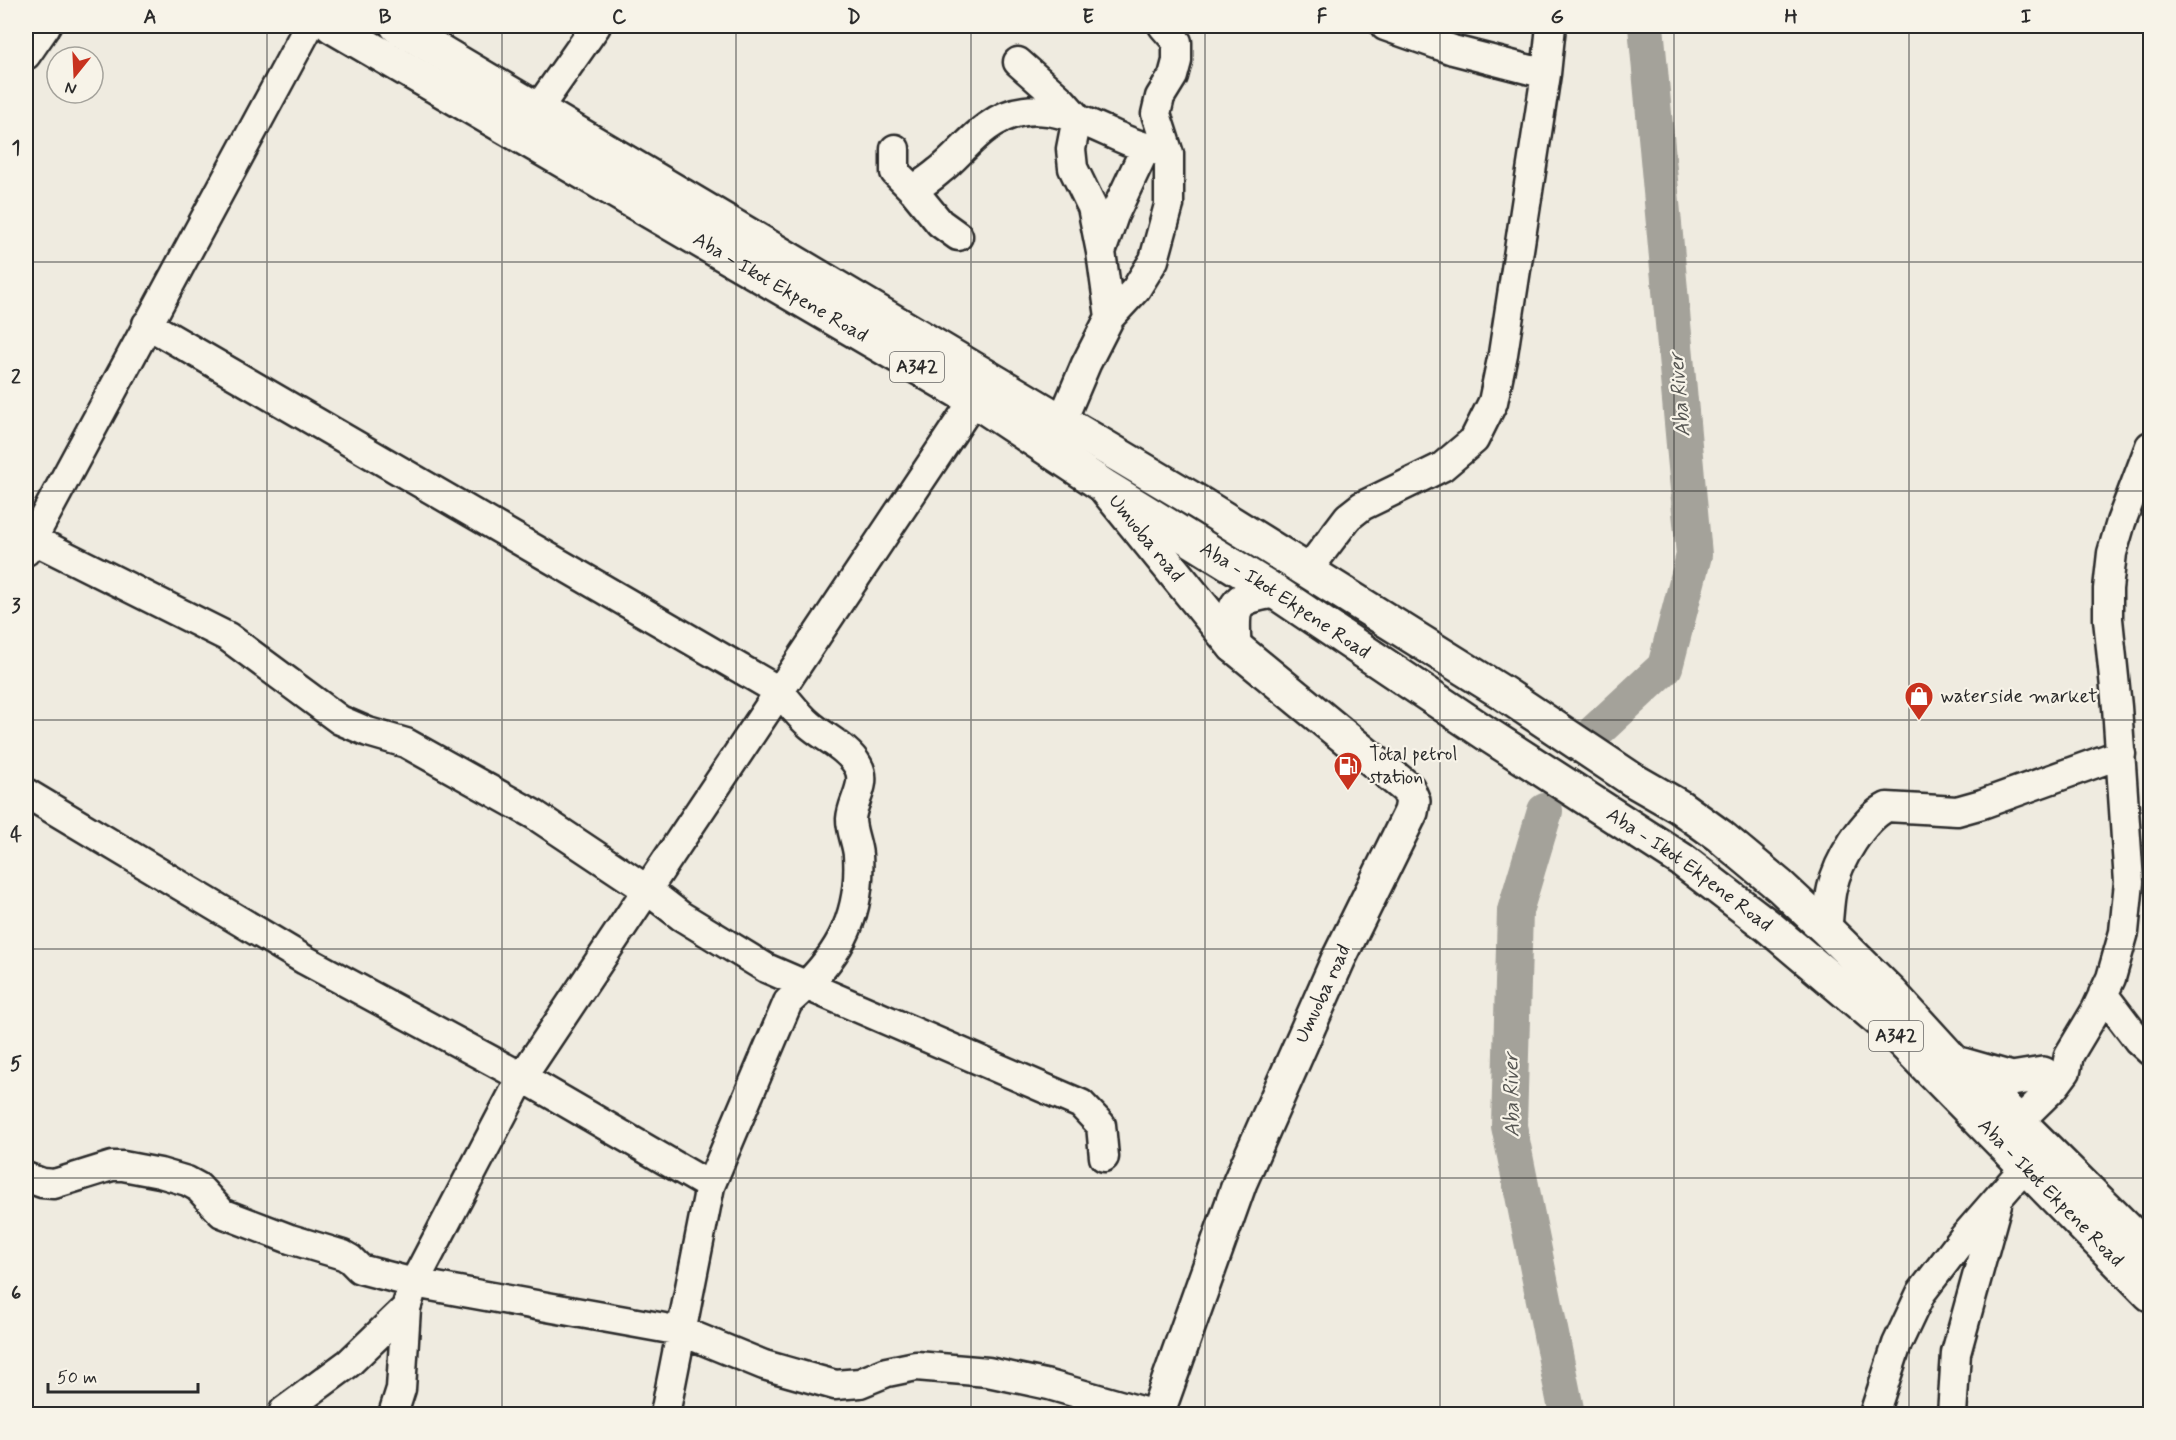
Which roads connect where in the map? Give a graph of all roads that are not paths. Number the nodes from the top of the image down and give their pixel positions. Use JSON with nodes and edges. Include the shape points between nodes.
{"nodes":[{"id":1,"x":46,"y":26,"type":"edge"},
{"id":2,"x":309,"y":26,"type":"edge"},
{"id":3,"x":332,"y":26,"type":"edge"},
{"id":4,"x":397,"y":26,"type":"edge"},
{"id":5,"x":596,"y":26,"type":"edge"},
{"id":6,"x":1163,"y":26,"type":"edge"},
{"id":7,"x":1385,"y":26,"type":"edge"},
{"id":8,"x":1551,"y":26,"type":"edge"},
{"id":9,"x":26,"y":55,"type":"edge"},
{"id":10,"x":1018,"y":62,"type":"dead end"},
{"id":11,"x":1546,"y":74,"type":"junction"},
{"id":12,"x":537,"y":110,"type":"junction"},
{"id":13,"x":1077,"y":118,"type":"junction"},
{"id":14,"x":895,"y":149,"type":"dead end"},
{"id":15,"x":1157,"y":150,"type":"junction"},
{"id":16,"x":919,"y":199,"type":"junction"},
{"id":17,"x":958,"y":236,"type":"dead end"},
{"id":18,"x":1101,"y":252,"type":"junction"},
{"id":19,"x":1110,"y":317,"type":"junction"},
{"id":20,"x":147,"y":324,"type":"junction"},
{"id":21,"x":974,"y":400,"type":"junction"},
{"id":22,"x":1061,"y":423,"type":"junction"},
{"id":23,"x":2151,"y":446,"type":"edge"},
{"id":24,"x":1104,"y":486,"type":"junction"},
{"id":25,"x":28,"y":545,"type":"edge"},
{"id":26,"x":1307,"y":571,"type":"junction"},
{"id":27,"x":1274,"y":591,"type":"junction"},
{"id":28,"x":1234,"y":646,"type":"junction"},
{"id":29,"x":779,"y":691,"type":"junction"},
{"id":30,"x":2121,"y":754,"type":"junction"},
{"id":31,"x":26,"y":793,"type":"edge"},
{"id":32,"x":646,"y":889,"type":"junction"},
{"id":33,"x":1827,"y":930,"type":"junction"},
{"id":34,"x":806,"y":986,"type":"junction"},
{"id":35,"x":2103,"y":994,"type":"junction"},
{"id":36,"x":2151,"y":1051,"type":"edge"},
{"id":37,"x":1955,"y":1063,"type":"junction"},
{"id":38,"x":2056,"y":1064,"type":"junction"},
{"id":39,"x":522,"y":1077,"type":"junction"},
{"id":40,"x":2004,"y":1126,"type":"junction"},
{"id":41,"x":1104,"y":1156,"type":"dead end"},
{"id":42,"x":2025,"y":1167,"type":"junction"},
{"id":43,"x":26,"y":1177,"type":"edge"},
{"id":44,"x":710,"y":1186,"type":"junction"},
{"id":45,"x":1999,"y":1199,"type":"junction"},
{"id":46,"x":2151,"y":1252,"type":"edge"},
{"id":47,"x":2151,"y":1294,"type":"edge"},
{"id":48,"x":410,"y":1296,"type":"junction"},
{"id":49,"x":681,"y":1331,"type":"junction"},
{"id":50,"x":284,"y":1411,"type":"dead end"},
{"id":51,"x":393,"y":1414,"type":"edge"},
{"id":52,"x":665,"y":1414,"type":"edge"},
{"id":53,"x":1151,"y":1414,"type":"edge"},
{"id":54,"x":1157,"y":1414,"type":"edge"},
{"id":55,"x":1874,"y":1414,"type":"edge"},
{"id":56,"x":1952,"y":1414,"type":"edge"}],
"edges":[{"from":1,"to":9,"type":"street"},
{"from":2,"to":20,"type":"street"},
{"from":3,"to":21,"type":"main road","name":"Aba - Ikot Ekpene Road","number":"A342"},
{"from":4,"to":12,"type":"main road","name":"Aba - Ikot Ekpene Road","number":"A342"},
{"from":5,"to":12,"type":"street"},
{"from":6,"to":15,"type":"street","via":[[1177,42],[1177,61],[1156,114]]},
{"from":7,"to":11,"type":"street","via":[[1452,50]]},
{"from":8,"to":11,"type":"street"},
{"from":10,"to":13,"type":"street"},
{"from":11,"to":26,"type":"street","via":[[1493,402],[1474,440],[1442,467],[1362,506],[1348,517]]},
{"from":12,"to":22,"type":"main road","name":"Aba - Ikot Ekpene Road","number":"A342"},
{"from":13,"to":15,"type":"street"},
{"from":13,"to":16,"type":"street","via":[[1027,109],[1005,115],[940,171]]},
{"from":13,"to":18,"type":"street","via":[[1072,168],[1092,207]]},
{"from":14,"to":16,"type":"street","via":[[895,172]]},
{"from":15,"to":18,"type":"street","via":[[1114,215]]},
{"from":15,"to":19,"type":"street","via":[[1169,206],[1154,260],[1136,289]]},
{"from":16,"to":17,"type":"street"},
{"from":18,"to":19,"type":"street"},
{"from":19,"to":22,"type":"street"},
{"from":20,"to":25,"type":"street"},
{"from":20,"to":29,"type":"street"},
{"from":21,"to":24,"type":"main road","name":"Aba - Ikot Ekpene Road","number":"A342"},
{"from":21,"to":29,"type":"street"},
{"from":22,"to":26,"type":"main road","name":"Aba - Ikot Ekpene Road","number":"A342"},
{"from":23,"to":30,"type":"street","via":[[2121,522],[2108,589]]},
{"from":24,"to":27,"type":"main road","name":"Aba - Ikot Ekpene Road","number":"A342"},
{"from":24,"to":28,"type":"main road","name":"Umuoba road"},
{"from":25,"to":32,"type":"street","via":[[228,637],[340,720],[406,743],[534,815]]},
{"from":26,"to":33,"type":"main road","name":"Aba - Ikot Ekpene Road","number":"A342","via":[[1680,807],[1720,836]]},
{"from":27,"to":28,"type":"main road","via":[[1244,598],[1235,607]]},
{"from":27,"to":40,"type":"main road","name":"Aba - Ikot Ekpene Road","number":"A342","via":[[1682,860],[1768,926]]},
{"from":28,"to":54,"type":"main road","name":"Umuoba road","via":[[1408,789],[1413,801],[1240,1182]]},
{"from":29,"to":32,"type":"street"},
{"from":29,"to":34,"type":"street","via":[[806,722],[852,757],[860,770],[861,785],[851,820],[858,853],[852,920],[841,942]]},
{"from":30,"to":33,"type":"street","via":[[1957,811],[1887,807],[1877,812],[1853,842],[1837,873]]},
{"from":30,"to":35,"type":"street","via":[[2129,882],[2127,912],[2120,953]]},
{"from":31,"to":39,"type":"street","via":[[305,960]]},
{"from":32,"to":34,"type":"street","via":[[714,937]]},
{"from":32,"to":39,"type":"street"},
{"from":33,"to":37,"type":"main road","name":"Aba - Ikot Ekpene Road","number":"A342"},
{"from":34,"to":41,"type":"street","via":[[1081,1104],[1101,1125]]},
{"from":34,"to":44,"type":"street","via":[[788,1002]]},
{"from":35,"to":36,"type":"street"},
{"from":35,"to":38,"type":"street"},
{"from":37,"to":38,"type":"main road","via":[[2012,1079]]},
{"from":37,"to":40,"type":"main road","name":"Aba - Ikot Ekpene Road","number":"A342"},
{"from":38,"to":40,"type":"street","via":[[2066,1071],[2054,1087]]},
{"from":39,"to":44,"type":"street"},
{"from":39,"to":48,"type":"street"},
{"from":40,"to":42,"type":"main road","name":"Aba - Ikot Ekpene Road","number":"A342"},
{"from":40,"to":46,"type":"main road","name":"Aba - Ikot Ekpene Road","number":"A342"},
{"from":42,"to":45,"type":"street"},
{"from":42,"to":47,"type":"main road","name":"Aba - Ikot Ekpene Road","number":"A342"},
{"from":43,"to":48,"type":"street","via":[[54,1184],[112,1166],[160,1173],[198,1187],[222,1213],[343,1255],[360,1269]]},
{"from":44,"to":49,"type":"street"},
{"from":45,"to":55,"type":"street","via":[[1921,1293],[1897,1344]]},
{"from":45,"to":56,"type":"street","via":[[1956,1353]]},
{"from":48,"to":49,"type":"street"},
{"from":48,"to":50,"type":"street","via":[[350,1363]]},
{"from":48,"to":51,"type":"street","via":[[401,1389]]},
{"from":49,"to":52,"type":"street"},
{"from":49,"to":53,"type":"street","via":[[764,1365],[835,1384],[860,1383],[915,1366],[988,1372],[1049,1384]]}]}
